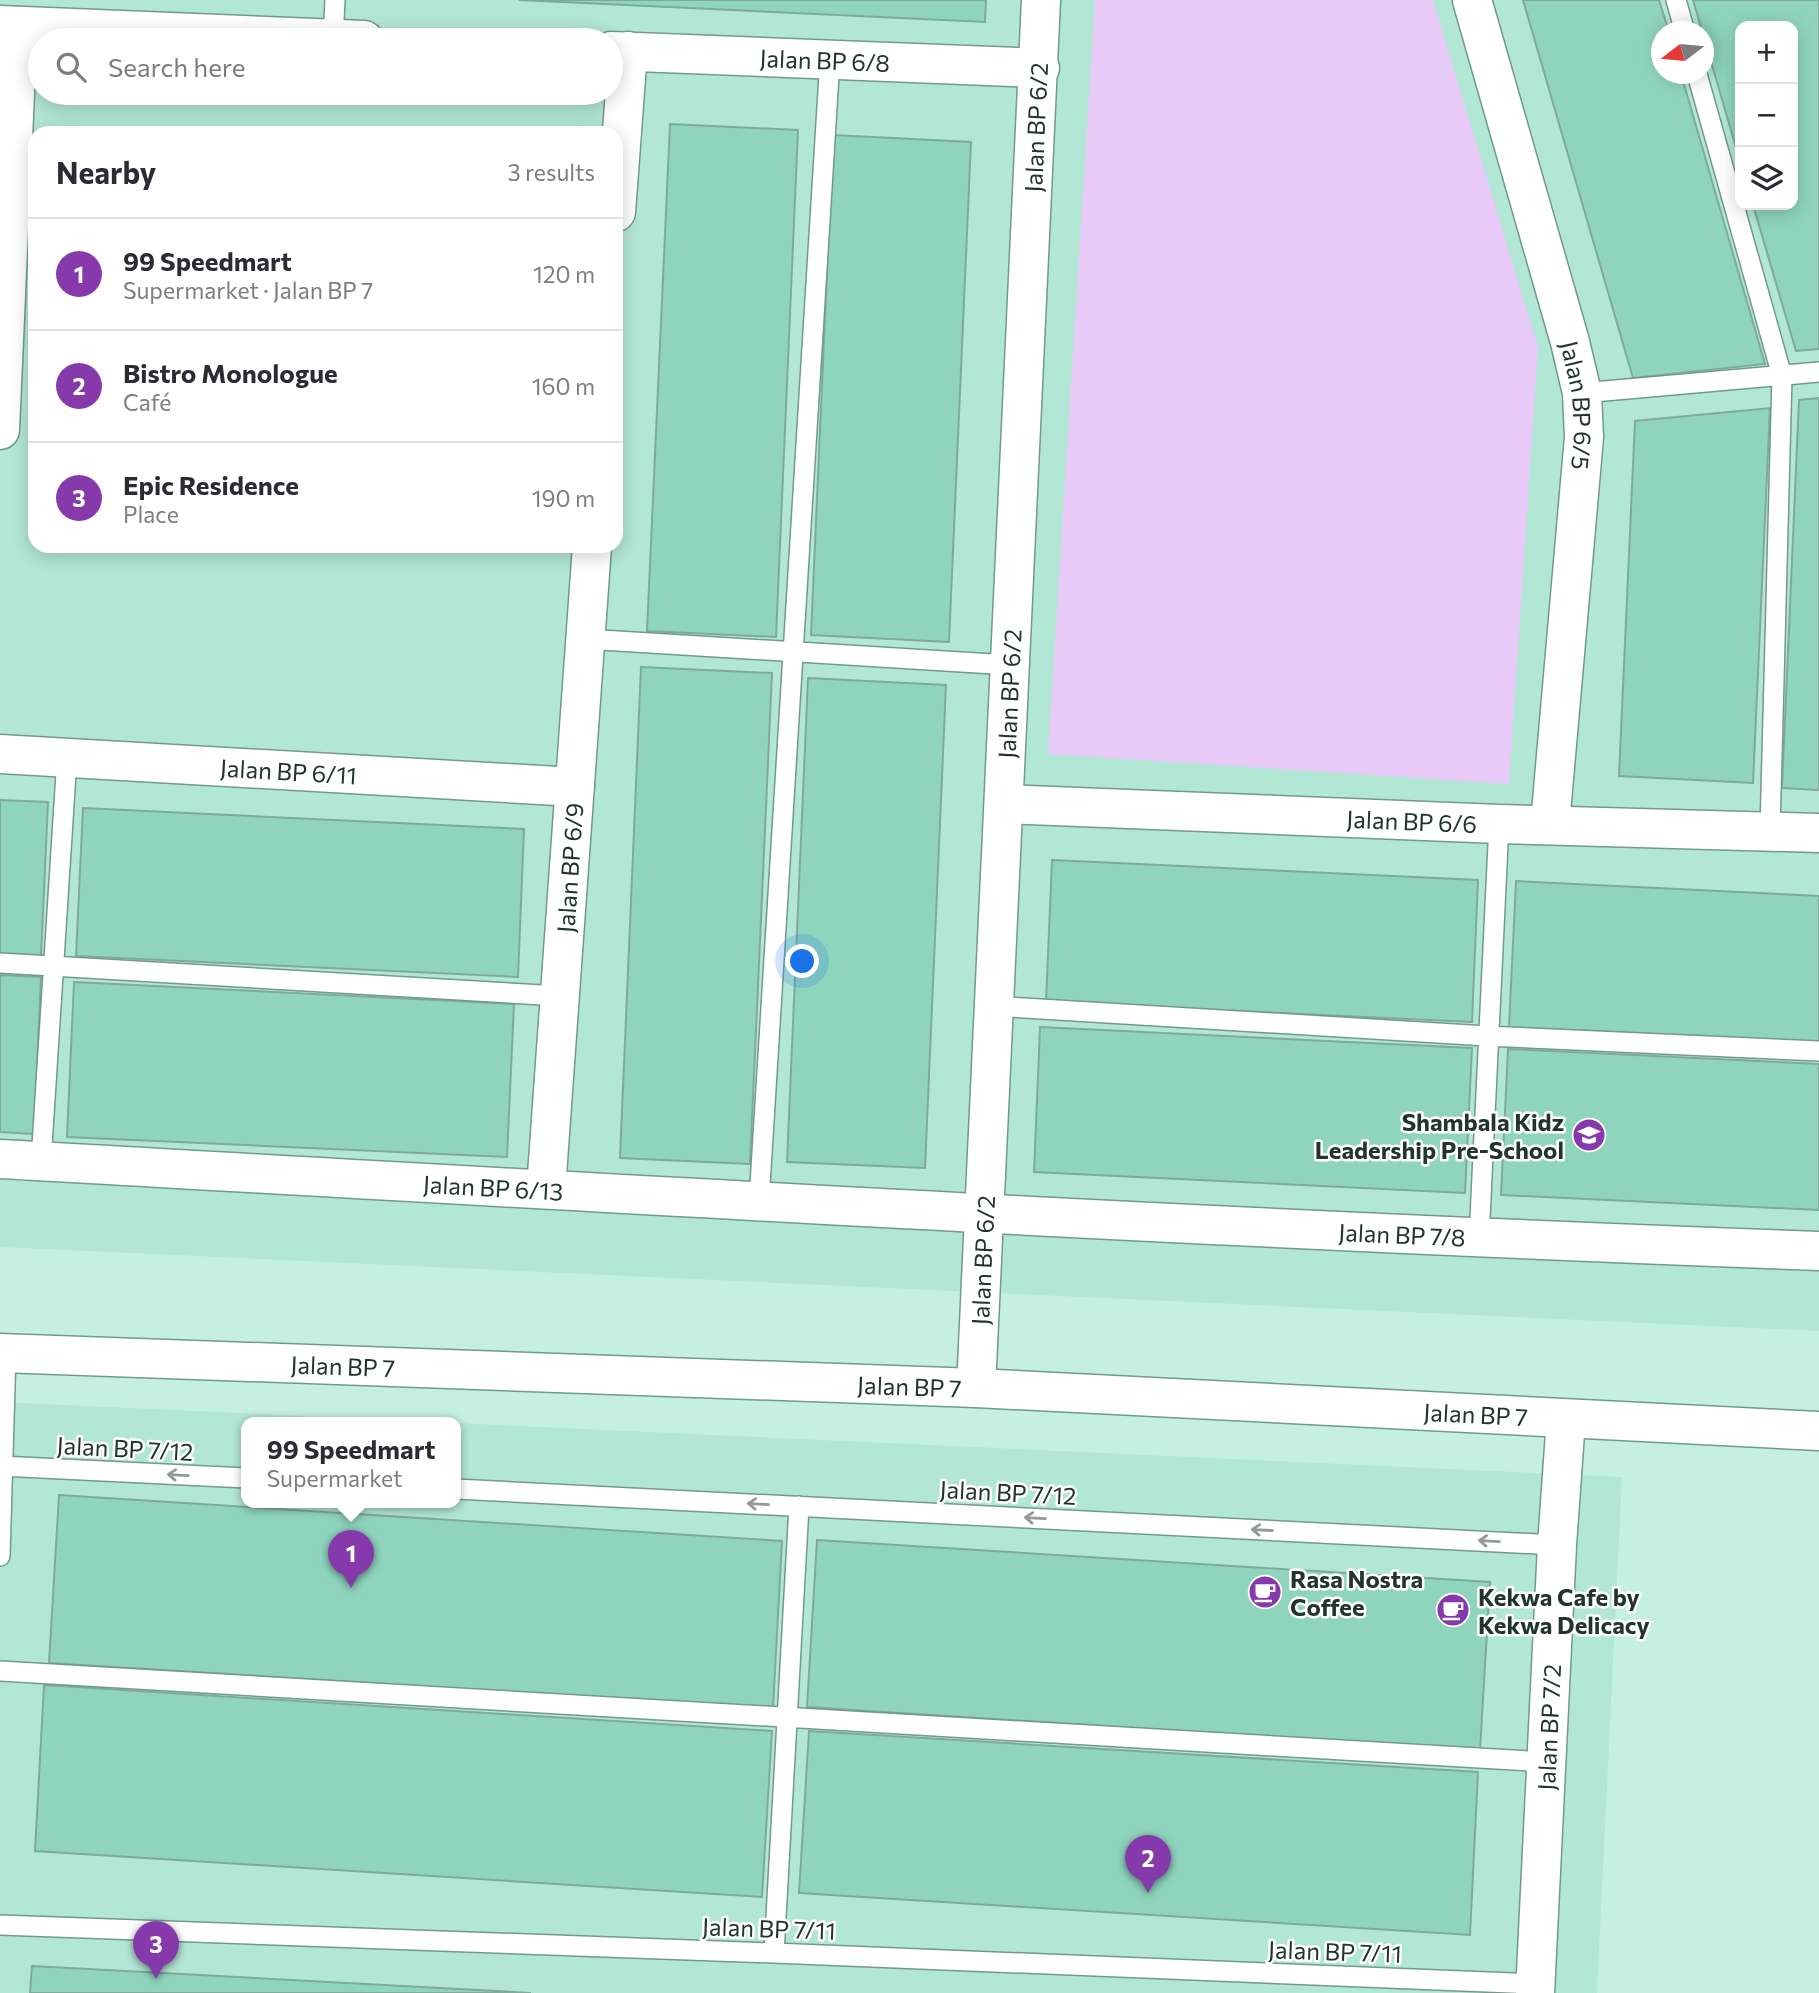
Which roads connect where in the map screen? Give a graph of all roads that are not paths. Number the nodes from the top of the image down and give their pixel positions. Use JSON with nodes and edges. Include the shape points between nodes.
{"nodes":[{"id":1,"x":335,"y":0,"type":"edge"},
{"id":2,"x":1041,"y":0,"type":"edge"},
{"id":3,"x":1472,"y":0,"type":"edge"},
{"id":4,"x":1676,"y":0,"type":"edge"},
{"id":5,"x":1682,"y":21,"type":"edge"},
{"id":6,"x":9,"y":25,"type":"edge"},
{"id":7,"x":77,"y":28,"type":"edge"},
{"id":8,"x":344,"y":28,"type":"edge"},
{"id":9,"x":623,"y":51,"type":"edge"},
{"id":10,"x":830,"y":59,"type":"junction"},
{"id":11,"x":1040,"y":68,"type":"junction"},
{"id":12,"x":1700,"y":84,"type":"edge"},
{"id":13,"x":618,"y":105,"type":"edge"},
{"id":14,"x":618,"y":126,"type":"edge"},
{"id":15,"x":1819,"y":372,"type":"edge"},
{"id":16,"x":1782,"y":376,"type":"junction"},
{"id":17,"x":1582,"y":393,"type":"junction"},
{"id":18,"x":0,"y":430,"type":"edge"},
{"id":19,"x":591,"y":553,"type":"edge"},
{"id":20,"x":585,"y":639,"type":"junction"},
{"id":21,"x":793,"y":652,"type":"junction"},
{"id":22,"x":1010,"y":665,"type":"junction"},
{"id":23,"x":0,"y":754,"type":"edge"},
{"id":24,"x":67,"y":758,"type":"junction"},
{"id":25,"x":575,"y":787,"type":"junction"},
{"id":26,"x":1004,"y":804,"type":"junction"},
{"id":27,"x":1499,"y":824,"type":"junction"},
{"id":28,"x":1550,"y":824,"type":"junction"},
{"id":29,"x":1770,"y":831,"type":"junction"},
{"id":30,"x":1819,"y":833,"type":"edge"},
{"id":31,"x":0,"y":963,"type":"edge"},
{"id":32,"x":53,"y":966,"type":"junction"},
{"id":33,"x":560,"y":996,"type":"junction"},
{"id":34,"x":993,"y":1006,"type":"junction"},
{"id":35,"x":1487,"y":1036,"type":"junction"},
{"id":36,"x":1819,"y":1051,"type":"edge"},
{"id":37,"x":0,"y":1159,"type":"edge"},
{"id":38,"x":41,"y":1161,"type":"junction"},
{"id":39,"x":546,"y":1189,"type":"junction"},
{"id":40,"x":760,"y":1201,"type":"junction"},
{"id":41,"x":984,"y":1214,"type":"junction"},
{"id":42,"x":1479,"y":1239,"type":"junction"},
{"id":43,"x":1819,"y":1251,"type":"edge"},
{"id":44,"x":3,"y":1353,"type":"edge"},
{"id":45,"x":976,"y":1388,"type":"junction"},
{"id":46,"x":1566,"y":1419,"type":"junction"},
{"id":47,"x":1819,"y":1431,"type":"edge"},
{"id":48,"x":1,"y":1466,"type":"edge"},
{"id":49,"x":241,"y":1478,"type":"edge"},
{"id":50,"x":461,"y":1489,"type":"edge"},
{"id":51,"x":799,"y":1506,"type":"junction"},
{"id":52,"x":1557,"y":1545,"type":"junction"},
{"id":53,"x":0,"y":1556,"type":"edge"},
{"id":54,"x":0,"y":1671,"type":"edge"},
{"id":55,"x":788,"y":1718,"type":"junction"},
{"id":56,"x":1546,"y":1762,"type":"junction"},
{"id":57,"x":0,"y":1925,"type":"edge"},
{"id":58,"x":774,"y":1953,"type":"junction"},
{"id":59,"x":1535,"y":1989,"type":"edge"}],
"edges":[{"from":1,"to":8,"type":"lane"},
{"from":2,"to":11,"type":"street","name":"Jalan BP 6/2"},
{"from":3,"to":17,"type":"street","name":"Jalan BP 6/5"},
{"from":4,"to":5,"type":"lane"},
{"from":6,"to":7,"type":"street"},
{"from":6,"to":18,"type":"street"},
{"from":9,"to":10,"type":"street","name":"Jalan BP 6/8"},
{"from":10,"to":11,"type":"street","name":"Jalan BP 6/8"},
{"from":10,"to":21,"type":"lane"},
{"from":11,"to":22,"type":"street","name":"Jalan BP 6/2"},
{"from":12,"to":16,"type":"lane"},
{"from":13,"to":14,"type":"street"},
{"from":15,"to":16,"type":"lane"},
{"from":16,"to":17,"type":"lane"},
{"from":16,"to":29,"type":"lane"},
{"from":17,"to":28,"type":"street","name":"Jalan BP 6/5","via":[[1584,437]]},
{"from":19,"to":20,"type":"street","name":"Jalan BP 6/9"},
{"from":20,"to":21,"type":"lane"},
{"from":20,"to":25,"type":"street","name":"Jalan BP 6/9"},
{"from":21,"to":22,"type":"lane"},
{"from":21,"to":40,"type":"lane"},
{"from":22,"to":26,"type":"street","name":"Jalan BP 6/2"},
{"from":23,"to":24,"type":"street","name":"Jalan BP 6/11"},
{"from":24,"to":25,"type":"street","name":"Jalan BP 6/11"},
{"from":24,"to":32,"type":"lane"},
{"from":25,"to":33,"type":"street","name":"Jalan BP 6/9"},
{"from":26,"to":27,"type":"street","name":"Jalan BP 6/6"},
{"from":26,"to":34,"type":"street","name":"Jalan BP 6/2"},
{"from":27,"to":28,"type":"street","name":"Jalan BP 6/6"},
{"from":27,"to":35,"type":"lane"},
{"from":28,"to":29,"type":"street","name":"Jalan BP 6/6"},
{"from":29,"to":30,"type":"street","name":"Jalan BP 6/6"},
{"from":31,"to":32,"type":"lane"},
{"from":32,"to":33,"type":"lane"},
{"from":32,"to":38,"type":"lane"},
{"from":33,"to":39,"type":"street","name":"Jalan BP 6/9"},
{"from":34,"to":35,"type":"lane"},
{"from":34,"to":41,"type":"street","name":"Jalan BP 6/2"},
{"from":35,"to":36,"type":"lane"},
{"from":35,"to":42,"type":"lane"},
{"from":37,"to":38,"type":"street","name":"Jalan BP 6/13"},
{"from":38,"to":39,"type":"street","name":"Jalan BP 6/13"},
{"from":39,"to":40,"type":"street","name":"Jalan BP 6/13"},
{"from":40,"to":41,"type":"street","name":"Jalan BP 6/13"},
{"from":41,"to":42,"type":"street","name":"Jalan BP 7/8"},
{"from":41,"to":45,"type":"street","name":"Jalan BP 6/2"},
{"from":42,"to":43,"type":"street","name":"Jalan BP 7/8"},
{"from":44,"to":45,"type":"street","name":"Jalan BP 7"},
{"from":44,"to":48,"type":"lane"},
{"from":45,"to":46,"type":"street","name":"Jalan BP 7"},
{"from":46,"to":47,"type":"street","name":"Jalan BP 7"},
{"from":46,"to":52,"type":"street","name":"Jalan BP 7/2"},
{"from":49,"to":48,"type":"lane","name":"Jalan BP 7/12","one_way":true},
{"from":48,"to":53,"type":"lane"},
{"from":51,"to":50,"type":"lane","name":"Jalan BP 7/12","one_way":true},
{"from":52,"to":51,"type":"lane","name":"Jalan BP 7/12","one_way":true},
{"from":51,"to":55,"type":"lane"},
{"from":52,"to":56,"type":"street","name":"Jalan BP 7/2"},
{"from":54,"to":55,"type":"lane"},
{"from":55,"to":56,"type":"lane"},
{"from":55,"to":58,"type":"lane"},
{"from":56,"to":59,"type":"street","name":"Jalan BP 7/2"},
{"from":57,"to":58,"type":"lane","name":"Jalan BP 7/11"},
{"from":58,"to":59,"type":"lane","name":"Jalan BP 7/11"}]}
